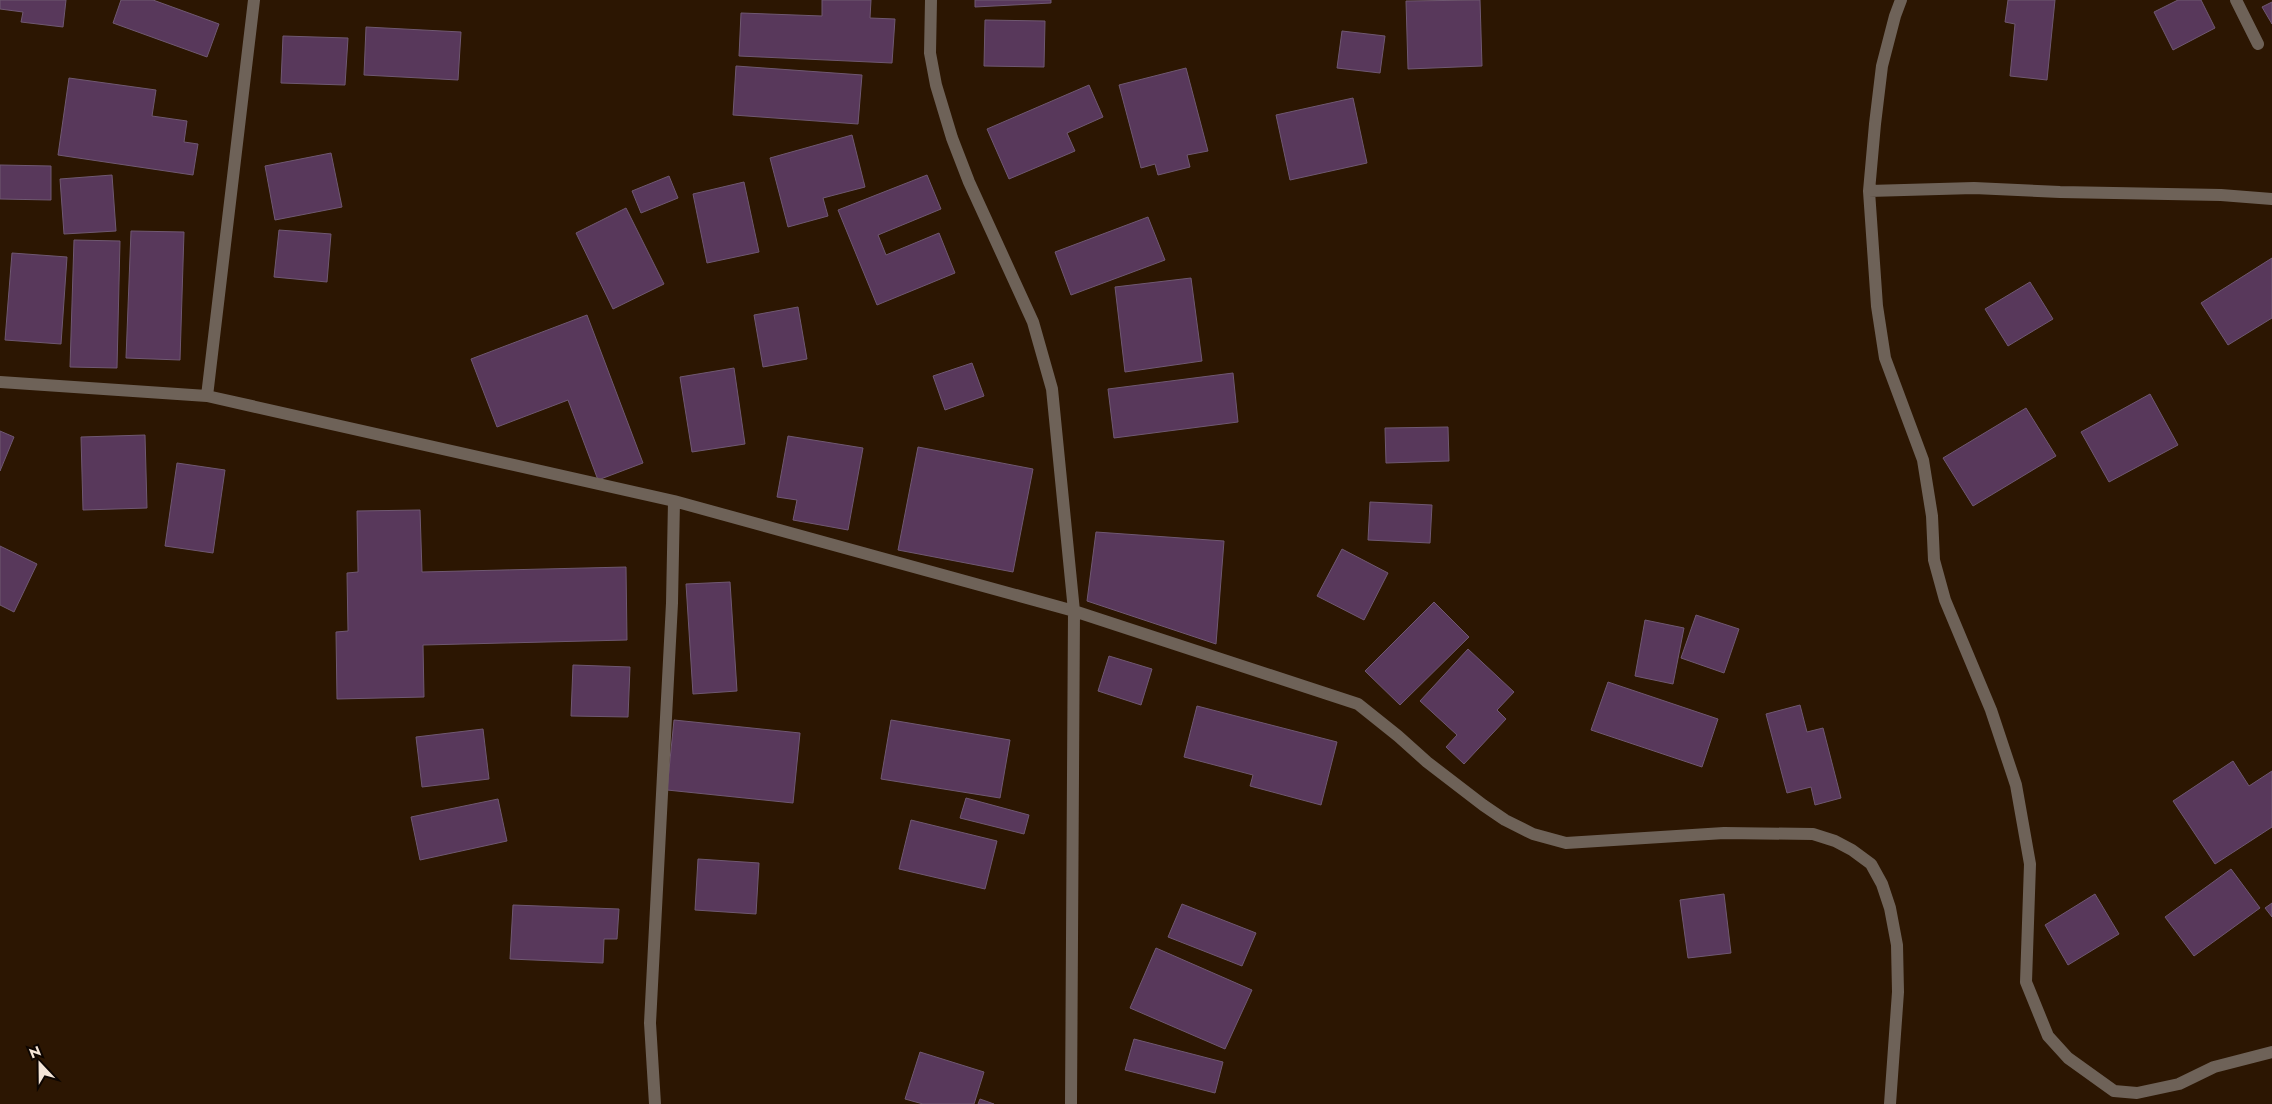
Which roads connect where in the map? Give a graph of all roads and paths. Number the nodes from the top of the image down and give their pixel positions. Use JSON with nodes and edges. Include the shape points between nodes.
{"nodes":[{"id":1,"x":254,"y":0,"type":"edge"},
{"id":2,"x":931,"y":0,"type":"edge"},
{"id":3,"x":1901,"y":0,"type":"edge"},
{"id":4,"x":2236,"y":0,"type":"edge"},
{"id":5,"x":2258,"y":44,"type":"dead end"},
{"id":6,"x":1869,"y":191,"type":"junction"},
{"id":7,"x":2272,"y":199,"type":"edge"},
{"id":8,"x":0,"y":382,"type":"edge"},
{"id":9,"x":207,"y":396,"type":"junction"},
{"id":10,"x":674,"y":501,"type":"junction"},
{"id":11,"x":1074,"y":611,"type":"junction"},
{"id":12,"x":2272,"y":1052,"type":"edge"},
{"id":13,"x":655,"y":1104,"type":"edge"},
{"id":14,"x":1071,"y":1104,"type":"edge"},
{"id":15,"x":1890,"y":1104,"type":"edge"}],
"edges":[{"from":1,"to":9,"type":"street"},
{"from":2,"to":11,"type":"street","via":[[930,53],[952,138],[1033,322],[1052,389]]},
{"from":3,"to":6,"type":"street","via":[[1882,66]]},
{"from":4,"to":5,"type":"street"},
{"from":6,"to":7,"type":"street","via":[[1974,188]]},
{"from":6,"to":12,"type":"street","via":[[1885,358],[1923,460],[1932,516],[1934,560],[1945,600],[1991,710],[2016,785],[2030,864],[2026,982],[2048,1036],[2068,1058],[2114,1091],[2137,1094],[2179,1084],[2214,1066]]},
{"from":8,"to":9,"type":"street"},
{"from":9,"to":10,"type":"street"},
{"from":10,"to":11,"type":"street"},
{"from":10,"to":13,"type":"street","via":[[672,603],[650,1023]]},
{"from":11,"to":14,"type":"street"},
{"from":11,"to":15,"type":"street","via":[[1358,704],[1483,805],[1533,834],[1566,842],[1724,832],[1813,834],[1852,850],[1871,864],[1882,884],[1897,945],[1898,992]]}]}
